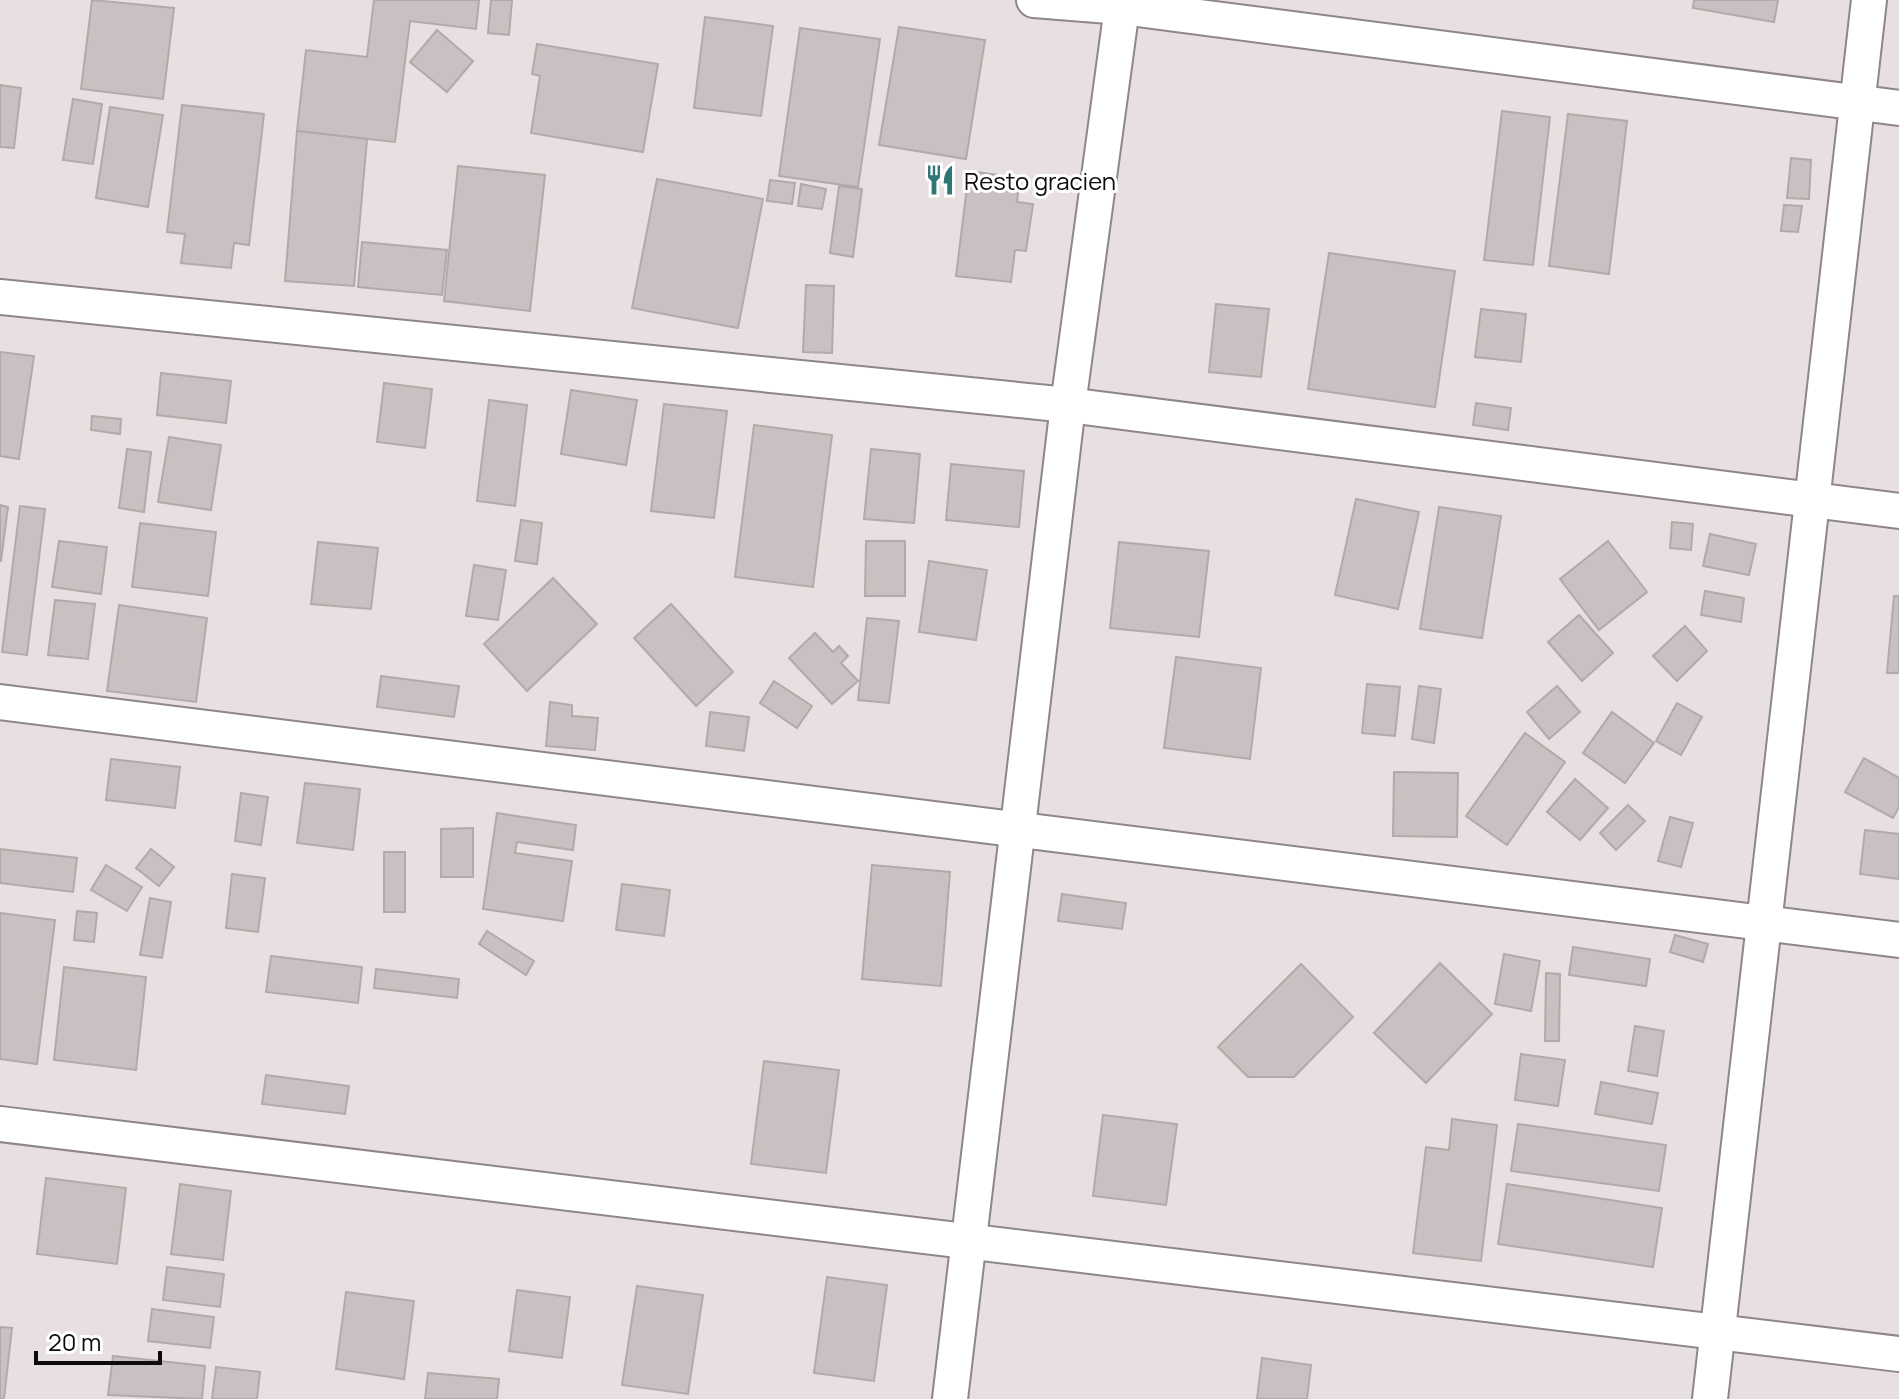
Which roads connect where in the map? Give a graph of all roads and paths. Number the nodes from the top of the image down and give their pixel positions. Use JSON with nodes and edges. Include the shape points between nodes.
{"nodes":[{"id":1,"x":1034,"y":0,"type":"edge"},
{"id":2,"x":1869,"y":0,"type":"edge"},
{"id":3,"x":1122,"y":4,"type":"edge"},
{"id":4,"x":1858,"y":102,"type":"junction"},
{"id":5,"x":1899,"y":108,"type":"edge"},
{"id":6,"x":0,"y":297,"type":"edge"},
{"id":7,"x":1068,"y":405,"type":"junction"},
{"id":8,"x":1813,"y":500,"type":"junction"},
{"id":9,"x":1899,"y":511,"type":"edge"},
{"id":10,"x":0,"y":702,"type":"edge"},
{"id":11,"x":1017,"y":830,"type":"junction"},
{"id":12,"x":1764,"y":923,"type":"junction"},
{"id":13,"x":1899,"y":940,"type":"edge"},
{"id":14,"x":0,"y":1124,"type":"edge"},
{"id":15,"x":968,"y":1242,"type":"junction"},
{"id":16,"x":1718,"y":1332,"type":"junction"},
{"id":17,"x":1899,"y":1354,"type":"edge"},
{"id":18,"x":950,"y":1399,"type":"edge"},
{"id":19,"x":1710,"y":1399,"type":"edge"}],
"edges":[{"from":1,"to":3,"type":"street"},
{"from":2,"to":4,"type":"street"},
{"from":3,"to":4,"type":"street"},
{"from":3,"to":7,"type":"street"},
{"from":4,"to":5,"type":"street"},
{"from":4,"to":8,"type":"street"},
{"from":6,"to":7,"type":"street"},
{"from":7,"to":8,"type":"street"},
{"from":7,"to":11,"type":"street"},
{"from":8,"to":9,"type":"street"},
{"from":8,"to":12,"type":"street"},
{"from":10,"to":11,"type":"street"},
{"from":11,"to":12,"type":"street"},
{"from":11,"to":15,"type":"street"},
{"from":12,"to":13,"type":"street"},
{"from":12,"to":16,"type":"street"},
{"from":14,"to":15,"type":"street"},
{"from":15,"to":16,"type":"street"},
{"from":15,"to":18,"type":"street"},
{"from":16,"to":17,"type":"street"},
{"from":16,"to":19,"type":"street"}]}
